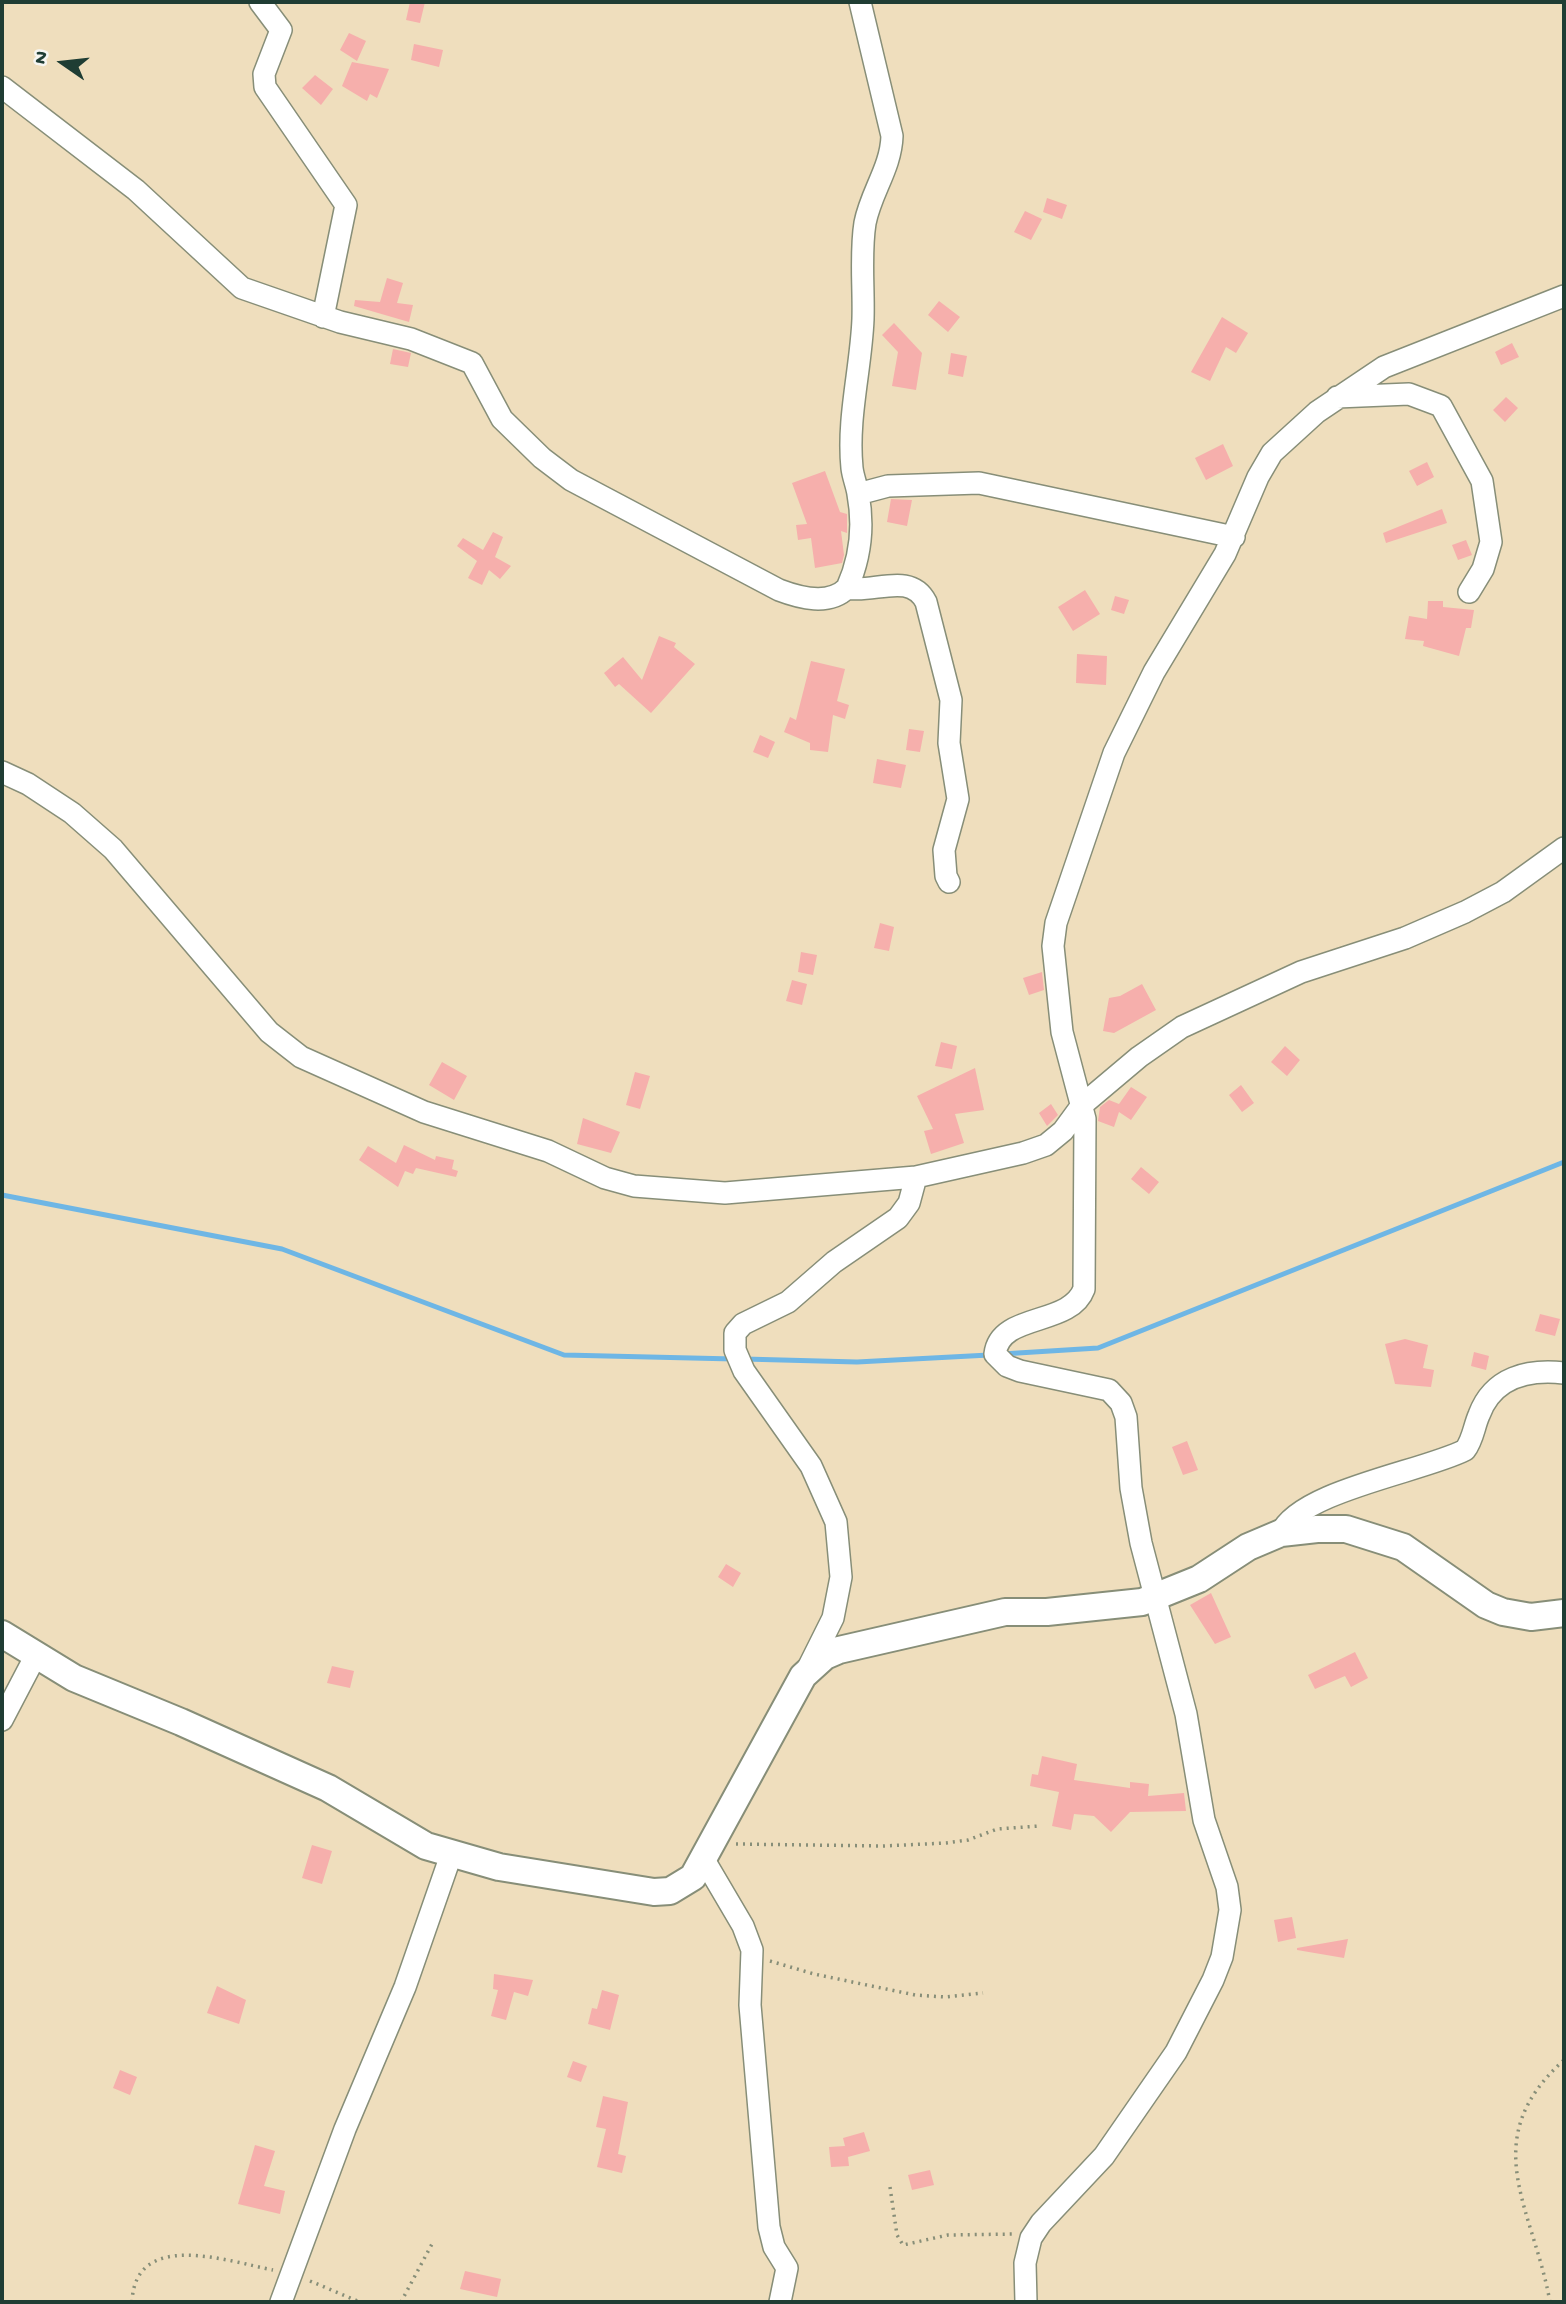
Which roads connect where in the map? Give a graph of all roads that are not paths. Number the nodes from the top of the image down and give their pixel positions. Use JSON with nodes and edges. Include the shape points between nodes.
{"nodes":[{"id":1,"x":260,"y":2,"type":"edge"},
{"id":2,"x":860,"y":2,"type":"edge"},
{"id":3,"x":2,"y":86,"type":"edge"},
{"id":4,"x":1564,"y":296,"type":"edge"},
{"id":5,"x":323,"y":317,"type":"junction"},
{"id":6,"x":1336,"y":397,"type":"junction"},
{"id":7,"x":858,"y":495,"type":"junction"},
{"id":8,"x":1234,"y":537,"type":"junction"},
{"id":9,"x":846,"y":588,"type":"junction"},
{"id":10,"x":1469,"y":592,"type":"dead end"},
{"id":11,"x":2,"y":772,"type":"edge"},
{"id":12,"x":1564,"y":848,"type":"edge"},
{"id":13,"x":949,"y":882,"type":"dead end"},
{"id":14,"x":1082,"y":1105,"type":"junction"},
{"id":15,"x":916,"y":1177,"type":"junction"},
{"id":16,"x":1564,"y":1373,"type":"edge"},
{"id":17,"x":1281,"y":1533,"type":"junction"},
{"id":18,"x":1153,"y":1598,"type":"junction"},
{"id":19,"x":1564,"y":1613,"type":"edge"},
{"id":20,"x":2,"y":1634,"type":"edge"},
{"id":21,"x":36,"y":1655,"type":"junction"},
{"id":22,"x":808,"y":1670,"type":"junction"},
{"id":23,"x":2,"y":1720,"type":"edge"},
{"id":24,"x":706,"y":1852,"type":"junction"},
{"id":25,"x":451,"y":1855,"type":"junction"},
{"id":26,"x":281,"y":2302,"type":"edge"},
{"id":27,"x":780,"y":2302,"type":"edge"},
{"id":28,"x":1026,"y":2302,"type":"edge"}],
"edges":[{"from":1,"to":5,"type":"street","via":[[281,30],[264,74],[265,88],[346,205]]},
{"from":2,"to":7,"type":"street","via":[[892,150],[869,207],[864,233],[863,321],[851,435]]},
{"from":3,"to":5,"type":"street","via":[[136,190],[242,288]]},
{"from":4,"to":6,"type":"street","via":[[1384,367]]},
{"from":5,"to":9,"type":"street","via":[[411,339],[472,363],[502,419],[542,458],[571,480],[751,577],[797,597],[824,598]]},
{"from":6,"to":8,"type":"street","via":[[1272,453]]},
{"from":6,"to":10,"type":"street","via":[[1409,394],[1441,406],[1482,481],[1490,530],[1483,569]]},
{"from":7,"to":8,"type":"street","via":[[888,486],[979,483]]},
{"from":7,"to":9,"type":"street","via":[[859,545]]},
{"from":8,"to":14,"type":"street","via":[[1154,672],[1114,753],[1056,923],[1062,1032]]},
{"from":9,"to":13,"type":"street","via":[[863,591],[907,585],[926,601],[951,700],[949,743],[958,799],[944,850]]},
{"from":11,"to":15,"type":"street","via":[[50,799],[113,849],[279,1041],[320,1066],[424,1112],[548,1151],[604,1178],[634,1186],[737,1192]]},
{"from":12,"to":14,"type":"street","via":[[1503,892],[1465,912],[1301,972],[1182,1027]]},
{"from":14,"to":15,"type":"street","via":[[1046,1145]]},
{"from":14,"to":18,"type":"street","via":[[1086,1136],[1082,1295],[1066,1310],[1015,1328],[1000,1340],[995,1354],[1000,1362],[1020,1371],[1109,1390],[1121,1403],[1131,1488]]},
{"from":15,"to":22,"type":"street","via":[[909,1203],[890,1226],[834,1262],[789,1302],[743,1324],[735,1333],[735,1350],[744,1371],[811,1466],[836,1522],[841,1577],[833,1618]]},
{"from":16,"to":17,"type":"street","via":[[1526,1373],[1505,1380],[1482,1406],[1465,1450],[1392,1473],[1305,1510],[1287,1522]]},
{"from":17,"to":18,"type":"street","via":[[1248,1546],[1199,1579]]},
{"from":17,"to":19,"type":"street","via":[[1346,1529],[1378,1537],[1404,1547],[1503,1612],[1531,1618]]},
{"from":18,"to":22,"type":"street","via":[[1126,1605],[971,1618],[839,1650]]},
{"from":18,"to":28,"type":"street","via":[[1186,1714],[1204,1820],[1227,1886],[1227,1934],[1213,1980],[1176,2052],[1104,2156],[1036,2230],[1025,2263]]},
{"from":20,"to":21,"type":"street"},
{"from":21,"to":23,"type":"street"},
{"from":21,"to":25,"type":"street","via":[[74,1678],[289,1769],[426,1846]]},
{"from":22,"to":24,"type":"street"},
{"from":24,"to":25,"type":"street","via":[[693,1877],[682,1886],[654,1892],[523,1872]]},
{"from":24,"to":27,"type":"street","via":[[743,1926],[751,1955],[750,2005],[769,2227],[787,2268]]},
{"from":25,"to":26,"type":"street","via":[[405,1987],[345,2129]]}]}
